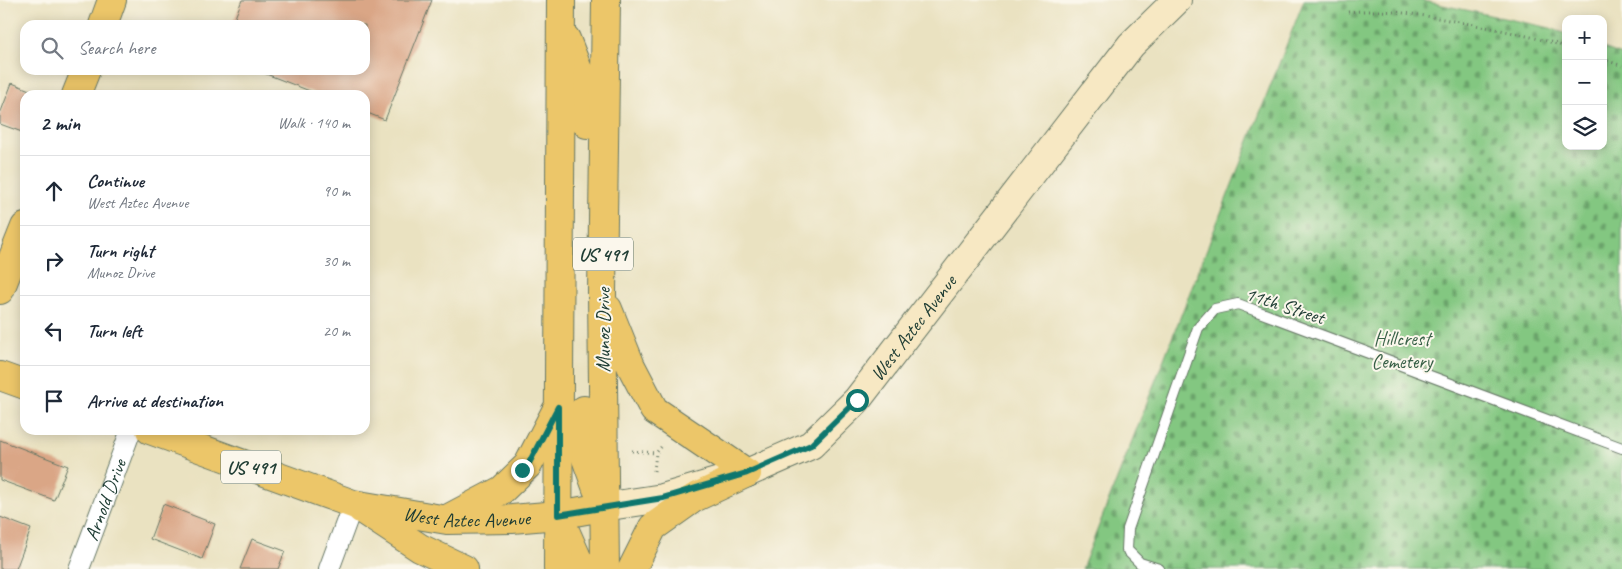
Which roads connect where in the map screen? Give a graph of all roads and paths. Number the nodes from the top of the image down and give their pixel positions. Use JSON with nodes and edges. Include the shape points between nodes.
{"nodes":[{"id":1,"x":112,"y":0,"type":"edge"},
{"id":2,"x":606,"y":0,"type":"edge"},
{"id":3,"x":1177,"y":0,"type":"edge"},
{"id":4,"x":561,"y":12,"type":"edge"},
{"id":5,"x":1348,"y":12,"type":"dead end"},
{"id":6,"x":105,"y":20,"type":"edge"},
{"id":7,"x":1562,"y":46,"type":"edge"},
{"id":8,"x":1606,"y":60,"type":"edge"},
{"id":9,"x":1622,"y":66,"type":"edge"},
{"id":10,"x":84,"y":75,"type":"edge"},
{"id":11,"x":78,"y":90,"type":"edge"},
{"id":12,"x":20,"y":240,"type":"edge"},
{"id":13,"x":0,"y":290,"type":"edge"},
{"id":14,"x":602,"y":293,"type":"junction"},
{"id":15,"x":0,"y":376,"type":"edge"},
{"id":16,"x":20,"y":383,"type":"edge"},
{"id":17,"x":558,"y":407,"type":"junction"},
{"id":18,"x":129,"y":435,"type":"edge"},
{"id":19,"x":164,"y":435,"type":"edge"},
{"id":20,"x":668,"y":439,"type":"dead end"},
{"id":21,"x":1622,"y":448,"type":"edge"},
{"id":22,"x":632,"y":451,"type":"dead end"},
{"id":23,"x":656,"y":453,"type":"junction"},
{"id":24,"x":654,"y":471,"type":"dead end"},
{"id":25,"x":747,"y":473,"type":"junction"},
{"id":26,"x":353,"y":504,"type":"junction"},
{"id":27,"x":603,"y":507,"type":"junction"},
{"id":28,"x":558,"y":515,"type":"junction"},
{"id":29,"x":446,"y":520,"type":"junction"},
{"id":30,"x":80,"y":569,"type":"edge"},
{"id":31,"x":329,"y":569,"type":"edge"},
{"id":32,"x":464,"y":569,"type":"edge"},
{"id":33,"x":558,"y":569,"type":"edge"},
{"id":34,"x":582,"y":569,"type":"edge"},
{"id":35,"x":605,"y":569,"type":"edge"},
{"id":36,"x":632,"y":569,"type":"edge"},
{"id":37,"x":1159,"y":569,"type":"edge"}],
"edges":[{"from":1,"to":6,"type":"main road"},
{"from":2,"to":14,"type":"main road","name":"Munoz Drive","number":"US 491"},
{"from":3,"to":25,"type":"main road","name":"West Aztec Avenue","via":[[1131,45],[857,400],[811,445]]},
{"from":4,"to":17,"type":"main road","number":"US 491"},
{"from":4,"to":27,"type":"main road","via":[[586,90],[584,454]]},
{"from":5,"to":7,"type":"path","via":[[1371,10],[1413,14],[1531,36]]},
{"from":8,"to":9,"type":"path"},
{"from":10,"to":11,"type":"main road"},
{"from":12,"to":13,"type":"main road"},
{"from":14,"to":25,"type":"main road","via":[[631,366],[654,410]]},
{"from":14,"to":27,"type":"main road","name":"Munoz Drive","number":"US 491"},
{"from":15,"to":16,"type":"main road"},
{"from":17,"to":28,"type":"main road"},
{"from":17,"to":29,"type":"main road","number":"US 491","via":[[528,465],[502,490]]},
{"from":18,"to":30,"type":"street","name":"Arnold Drive"},
{"from":19,"to":26,"type":"main road","name":"West Aztec Avenue","number":"US 491"},
{"from":20,"to":23,"type":"path"},
{"from":21,"to":37,"type":"lane","name":"11th Street","via":[[1238,304],[1215,310],[1198,328],[1128,529],[1127,550],[1140,563]]},
{"from":22,"to":23,"type":"path"},
{"from":23,"to":24,"type":"path"},
{"from":25,"to":27,"type":"main road","name":"West Aztec Avenue","via":[[663,498]]},
{"from":25,"to":36,"type":"main road","via":[[694,498],[654,527]]},
{"from":26,"to":29,"type":"main road","name":"West Aztec Avenue","number":"US 491"},
{"from":26,"to":31,"type":"street"},
{"from":26,"to":32,"type":"main road","via":[[420,548]]},
{"from":27,"to":28,"type":"main road","name":"West Aztec Avenue","number":"US 491"},
{"from":27,"to":35,"type":"main road","name":"Munoz Drive"},
{"from":28,"to":29,"type":"main road","name":"West Aztec Avenue","number":"US 491"},
{"from":28,"to":33,"type":"main road"},
{"from":28,"to":34,"type":"main road"}]}
